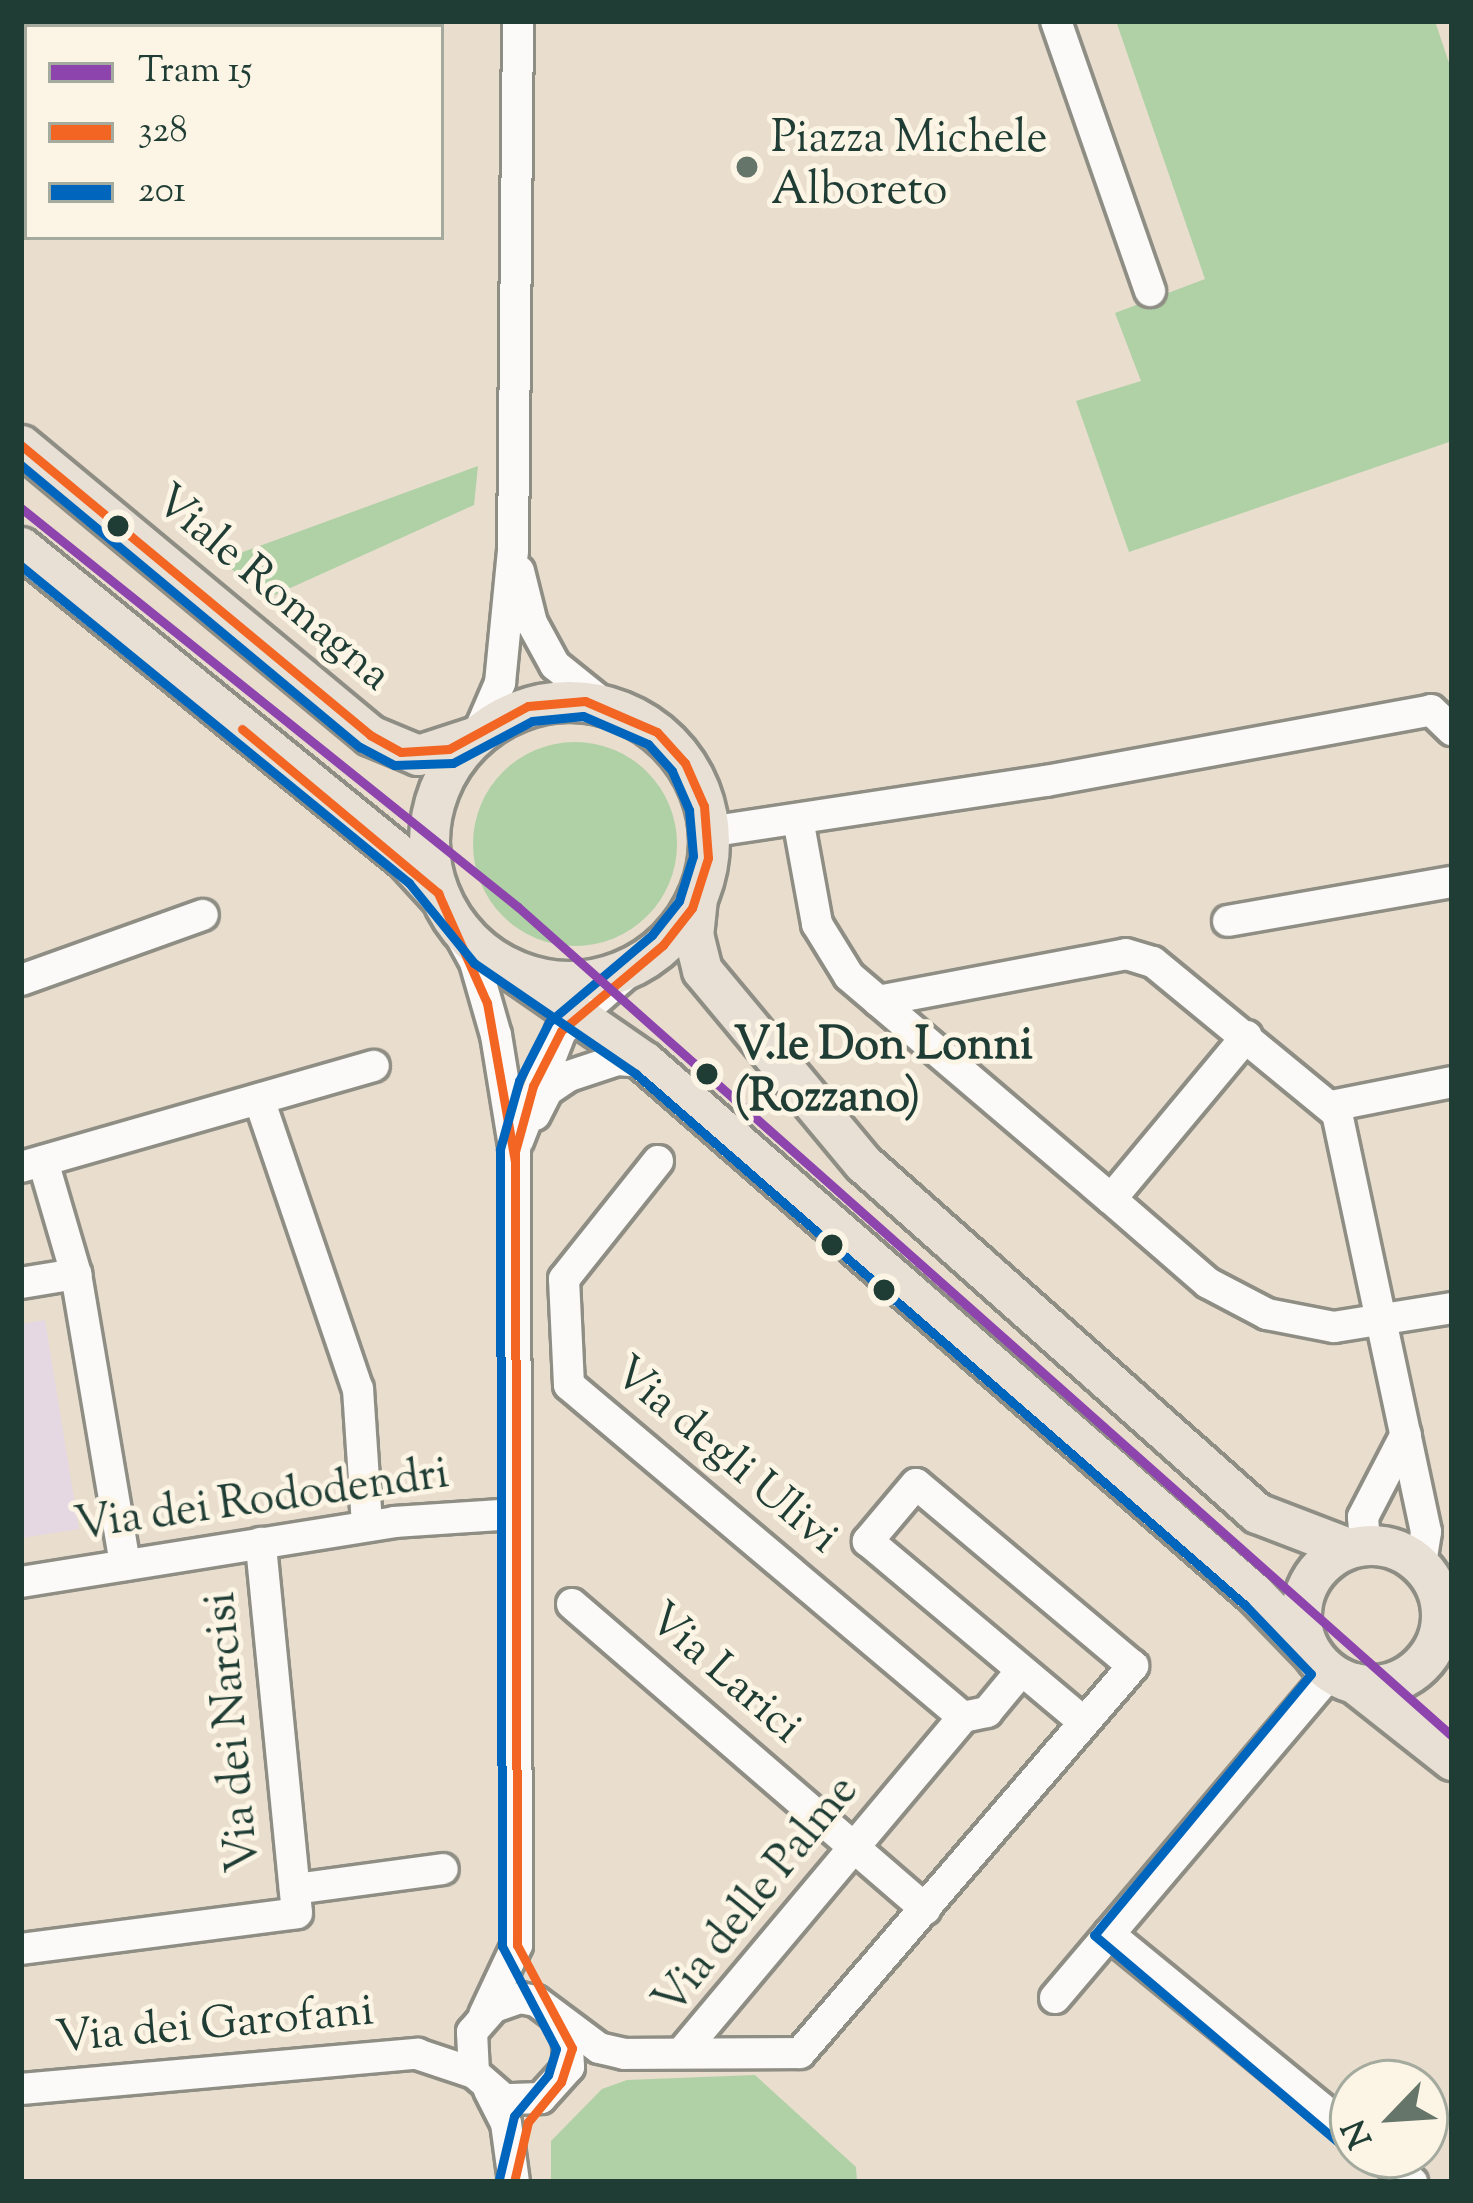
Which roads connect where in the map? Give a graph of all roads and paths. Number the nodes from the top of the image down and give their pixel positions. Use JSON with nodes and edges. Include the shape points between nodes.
{"nodes":[{"id":1,"x":518,"y":21,"type":"edge"},
{"id":2,"x":1055,"y":21,"type":"edge"},
{"id":3,"x":1150,"y":291,"type":"dead end"},
{"id":4,"x":21,"y":445,"type":"edge"},
{"id":5,"x":21,"y":547,"type":"edge"},
{"id":6,"x":513,"y":551,"type":"junction"},
{"id":7,"x":606,"y":706,"type":"junction"},
{"id":8,"x":1452,"y":730,"type":"edge"},
{"id":9,"x":478,"y":734,"type":"junction"},
{"id":10,"x":798,"y":819,"type":"junction"},
{"id":11,"x":708,"y":832,"type":"junction"},
{"id":12,"x":1452,"y":882,"type":"edge"},
{"id":13,"x":697,"y":898,"type":"junction"},
{"id":14,"x":445,"y":907,"type":"junction"},
{"id":15,"x":203,"y":915,"type":"dead end"},
{"id":16,"x":1228,"y":921,"type":"dead end"},
{"id":17,"x":642,"y":960,"type":"junction"},
{"id":18,"x":506,"y":966,"type":"junction"},
{"id":19,"x":21,"y":980,"type":"edge"},
{"id":20,"x":878,"y":1000,"type":"junction"},
{"id":21,"x":580,"y":1012,"type":"junction"},
{"id":22,"x":1247,"y":1036,"type":"junction"},
{"id":23,"x":645,"y":1063,"type":"junction"},
{"id":24,"x":374,"y":1066,"type":"dead end"},
{"id":25,"x":1452,"y":1082,"type":"edge"},
{"id":26,"x":259,"y":1100,"type":"junction"},
{"id":27,"x":1330,"y":1106,"type":"junction"},
{"id":28,"x":515,"y":1153,"type":"junction"},
{"id":29,"x":658,"y":1161,"type":"dead end"},
{"id":30,"x":32,"y":1164,"type":"edge"},
{"id":31,"x":1111,"y":1199,"type":"junction"},
{"id":32,"x":76,"y":1274,"type":"junction"},
{"id":33,"x":21,"y":1282,"type":"edge"},
{"id":34,"x":1452,"y":1307,"type":"edge"},
{"id":35,"x":1384,"y":1321,"type":"junction"},
{"id":36,"x":1406,"y":1434,"type":"junction"},
{"id":37,"x":516,"y":1514,"type":"junction"},
{"id":38,"x":367,"y":1526,"type":"junction"},
{"id":39,"x":261,"y":1543,"type":"junction"},
{"id":40,"x":1357,"y":1546,"type":"junction"},
{"id":41,"x":125,"y":1565,"type":"junction"},
{"id":42,"x":1421,"y":1565,"type":"junction"},
{"id":43,"x":21,"y":1582,"type":"edge"},
{"id":44,"x":572,"y":1604,"type":"dead end"},
{"id":45,"x":1444,"y":1651,"type":"edge"},
{"id":46,"x":1332,"y":1670,"type":"junction"},
{"id":47,"x":1021,"y":1671,"type":"junction"},
{"id":48,"x":963,"y":1717,"type":"junction"},
{"id":49,"x":1084,"y":1722,"type":"junction"},
{"id":50,"x":1452,"y":1760,"type":"edge"},
{"id":51,"x":853,"y":1848,"type":"junction"},
{"id":52,"x":443,"y":1869,"type":"dead end"},
{"id":53,"x":296,"y":1901,"type":"junction"},
{"id":54,"x":925,"y":1909,"type":"junction"},
{"id":55,"x":1109,"y":1934,"type":"junction"},
{"id":56,"x":517,"y":1945,"type":"junction"},
{"id":57,"x":21,"y":1949,"type":"edge"},
{"id":58,"x":1055,"y":1998,"type":"dead end"},
{"id":59,"x":560,"y":2020,"type":"junction"},
{"id":60,"x":479,"y":2021,"type":"junction"},
{"id":61,"x":683,"y":2051,"type":"junction"},
{"id":62,"x":417,"y":2054,"type":"junction"},
{"id":63,"x":624,"y":2054,"type":"junction"},
{"id":64,"x":482,"y":2082,"type":"junction"},
{"id":65,"x":557,"y":2086,"type":"junction"},
{"id":66,"x":21,"y":2089,"type":"edge"},
{"id":67,"x":1329,"y":2114,"type":"edge"},
{"id":68,"x":514,"y":2169,"type":"edge"}],
"edges":[{"from":1,"to":6,"type":"street"},
{"from":2,"to":3,"type":"street"},
{"from":4,"to":9,"type":"main road","name":"Viale Romagna","via":[[370,735],[418,754]]},
{"from":5,"to":14,"type":"main road","via":[[408,862]]},
{"from":6,"to":7,"type":"street","via":[[532,623],[555,664]]},
{"from":6,"to":9,"type":"street","via":[[500,683]]},
{"from":7,"to":9,"type":"main road","via":[[538,704]]},
{"from":7,"to":11,"type":"main road","via":[[640,720],[675,750],[700,790]]},
{"from":8,"to":10,"type":"street","via":[[1431,710]]},
{"from":9,"to":14,"type":"main road","via":[[445,775],[431,814],[430,862]]},
{"from":10,"to":11,"type":"street"},
{"from":10,"to":20,"type":"street","via":[[817,924],[849,976]]},
{"from":11,"to":13,"type":"main road"},
{"from":12,"to":16,"type":"street"},
{"from":13,"to":17,"type":"main road","via":[[674,934]]},
{"from":13,"to":40,"type":"main road","via":[[702,970],[863,1163],[1257,1513]]},
{"from":14,"to":18,"type":"main road"},
{"from":14,"to":28,"type":"street","via":[[475,962],[496,1035]]},
{"from":15,"to":19,"type":"street"},
{"from":17,"to":18,"type":"main road","via":[[570,981]]},
{"from":17,"to":21,"type":"street"},
{"from":18,"to":21,"type":"main road"},
{"from":20,"to":22,"type":"street","via":[[1126,954],[1153,962]]},
{"from":20,"to":31,"type":"street"},
{"from":21,"to":23,"type":"main road"},
{"from":21,"to":28,"type":"street","via":[[541,1069]]},
{"from":22,"to":27,"type":"street"},
{"from":22,"to":31,"type":"street"},
{"from":23,"to":28,"type":"street","via":[[594,1065],[548,1090]]},
{"from":23,"to":46,"type":"main road"},
{"from":24,"to":26,"type":"street"},
{"from":25,"to":27,"type":"street"},
{"from":26,"to":30,"type":"street"},
{"from":26,"to":38,"type":"street","via":[[358,1389]]},
{"from":27,"to":35,"type":"street","via":[[1348,1136]]},
{"from":28,"to":37,"type":"street"},
{"from":29,"to":48,"type":"street","name":"Via degli Ulivi","via":[[564,1279],[569,1385]]},
{"from":30,"to":32,"type":"street"},
{"from":31,"to":35,"type":"street","via":[[1208,1283],[1267,1314],[1334,1327]]},
{"from":32,"to":33,"type":"street"},
{"from":32,"to":41,"type":"street"},
{"from":34,"to":35,"type":"street"},
{"from":35,"to":36,"type":"street"},
{"from":36,"to":40,"type":"street"},
{"from":36,"to":42,"type":"street","via":[[1426,1532]]},
{"from":37,"to":38,"type":"street","name":"Via dei Rododendri"},
{"from":37,"to":56,"type":"street"},
{"from":38,"to":39,"type":"street","name":"Via dei Rododendri"},
{"from":39,"to":41,"type":"street","name":"Via dei Rododendri"},
{"from":39,"to":53,"type":"street","name":"Via dei Narcisi","via":[[275,1630],[274,1745]]},
{"from":40,"to":42,"type":"main road"},
{"from":40,"to":46,"type":"main road","via":[[1325,1562],[1304,1593],[1303,1631]]},
{"from":41,"to":43,"type":"street","name":"Via dei Rododendri"},
{"from":42,"to":45,"type":"main road","via":[[1440,1600]]},
{"from":44,"to":51,"type":"street","name":"Via Larici"},
{"from":45,"to":46,"type":"main road","via":[[1406,1676]]},
{"from":46,"to":50,"type":"main road"},
{"from":46,"to":55,"type":"street"},
{"from":47,"to":48,"type":"street","name":"Via delle Palme","via":[[986,1712]]},
{"from":47,"to":49,"type":"street","name":"Via delle Palme"},
{"from":47,"to":49,"type":"street","name":"Via delle Palme","via":[[868,1541],[916,1484],[1133,1666]]},
{"from":48,"to":51,"type":"street","name":"Via delle Palme"},
{"from":49,"to":54,"type":"street","name":"Via delle Palme"},
{"from":51,"to":54,"type":"street","name":"Via Larici"},
{"from":51,"to":61,"type":"street","name":"Via delle Palme"},
{"from":52,"to":53,"type":"street"},
{"from":53,"to":57,"type":"street"},
{"from":54,"to":61,"type":"street","name":"Via delle Palme","via":[[800,2053]]},
{"from":55,"to":58,"type":"street"},
{"from":55,"to":67,"type":"street"},
{"from":56,"to":59,"type":"street"},
{"from":56,"to":60,"type":"street"},
{"from":59,"to":60,"type":"street","via":[[520,1998]]},
{"from":59,"to":63,"type":"street"},
{"from":59,"to":65,"type":"street","via":[[572,2048]]},
{"from":60,"to":62,"type":"street"},
{"from":60,"to":64,"type":"street","via":[[468,2053]]},
{"from":61,"to":63,"type":"street"},
{"from":62,"to":64,"type":"street"},
{"from":62,"to":66,"type":"street","name":"Via dei Garofani"},
{"from":63,"to":65,"type":"street"},
{"from":64,"to":65,"type":"street","via":[[514,2102]]},
{"from":64,"to":68,"type":"street"},
{"from":65,"to":68,"type":"street"}]}
